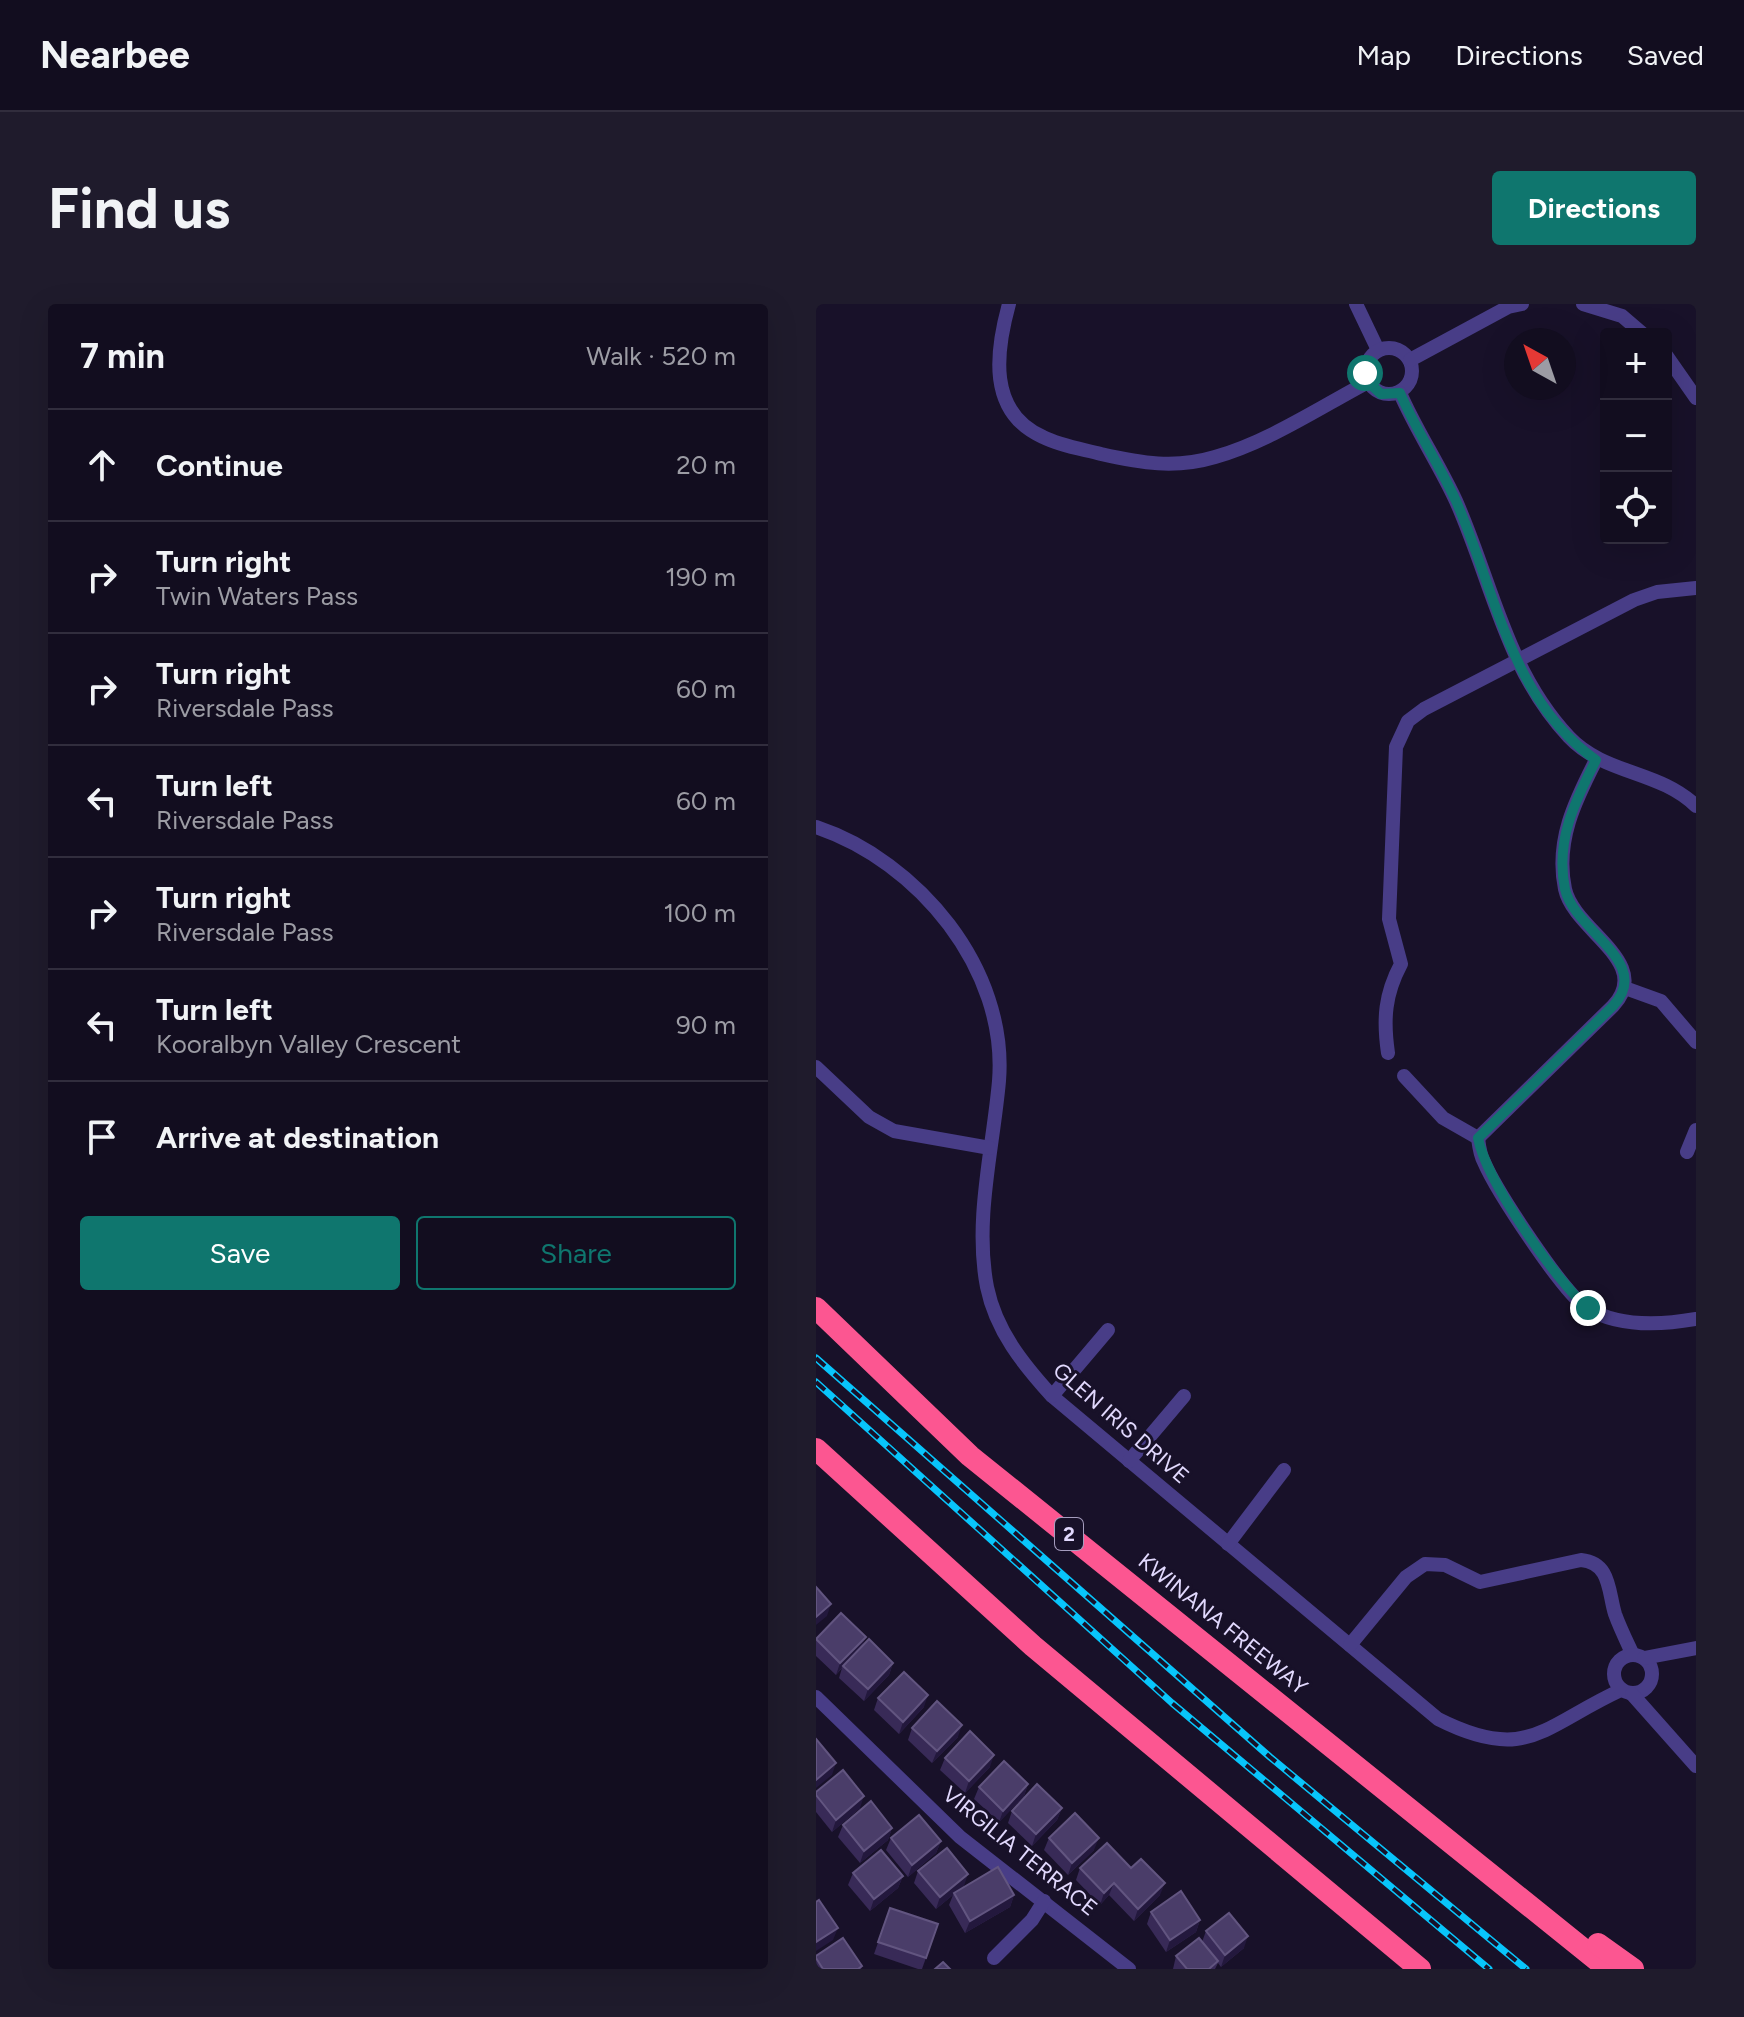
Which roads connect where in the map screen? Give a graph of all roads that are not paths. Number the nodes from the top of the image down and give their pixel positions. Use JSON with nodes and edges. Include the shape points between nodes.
{"nodes":[{"id":1,"x":1009,"y":304,"type":"edge"},
{"id":2,"x":1356,"y":304,"type":"edge"},
{"id":3,"x":1522,"y":304,"type":"edge"},
{"id":4,"x":1583,"y":304,"type":"edge"},
{"id":5,"x":1636,"y":328,"type":"edge"},
{"id":6,"x":1378,"y":350,"type":"junction"},
{"id":7,"x":1410,"y":360,"type":"junction"},
{"id":8,"x":1672,"y":364,"type":"edge"},
{"id":9,"x":1368,"y":382,"type":"junction"},
{"id":10,"x":1400,"y":393,"type":"junction"},
{"id":11,"x":1696,"y":398,"type":"edge"},
{"id":12,"x":1696,"y":588,"type":"edge"},
{"id":13,"x":1516,"y":662,"type":"junction"},
{"id":14,"x":1596,"y":760,"type":"junction"},
{"id":15,"x":1696,"y":806,"type":"edge"},
{"id":16,"x":816,"y":827,"type":"edge"},
{"id":17,"x":1625,"y":988,"type":"junction"},
{"id":18,"x":1696,"y":1042,"type":"edge"},
{"id":19,"x":1388,"y":1053,"type":"dead end"},
{"id":20,"x":816,"y":1067,"type":"edge"},
{"id":21,"x":1404,"y":1076,"type":"dead end"},
{"id":22,"x":1696,"y":1130,"type":"edge"},
{"id":23,"x":1478,"y":1138,"type":"junction"},
{"id":24,"x":990,"y":1148,"type":"junction"},
{"id":25,"x":1687,"y":1152,"type":"dead end"},
{"id":26,"x":816,"y":1308,"type":"edge"},
{"id":27,"x":1696,"y":1319,"type":"edge"},
{"id":28,"x":1108,"y":1330,"type":"dead end"},
{"id":29,"x":1052,"y":1396,"type":"junction"},
{"id":30,"x":1184,"y":1396,"type":"dead end"},
{"id":31,"x":816,"y":1449,"type":"edge"},
{"id":32,"x":1129,"y":1461,"type":"junction"},
{"id":33,"x":1284,"y":1470,"type":"dead end"},
{"id":34,"x":1228,"y":1544,"type":"junction"},
{"id":35,"x":1621,"y":1629,"type":"junction"},
{"id":36,"x":1350,"y":1645,"type":"junction"},
{"id":37,"x":1696,"y":1648,"type":"edge"},
{"id":38,"x":1643,"y":1661,"type":"junction"},
{"id":39,"x":1615,"y":1668,"type":"junction"},
{"id":40,"x":1649,"y":1686,"type":"junction"},
{"id":41,"x":1627,"y":1692,"type":"junction"},
{"id":42,"x":816,"y":1697,"type":"edge"},
{"id":43,"x":1587,"y":1706,"type":"junction"},
{"id":44,"x":1669,"y":1734,"type":"junction"},
{"id":45,"x":1335,"y":1746,"type":"junction"},
{"id":46,"x":1696,"y":1766,"type":"edge"},
{"id":47,"x":1044,"y":1901,"type":"junction"},
{"id":48,"x":994,"y":1958,"type":"dead end"},
{"id":49,"x":1129,"y":1969,"type":"edge"},
{"id":50,"x":1420,"y":1969,"type":"edge"},
{"id":51,"x":1608,"y":1969,"type":"edge"},
{"id":52,"x":1633,"y":1969,"type":"edge"}],
"edges":[{"from":1,"to":9,"type":"street","via":[[998,369],[1004,397],[1016,417],[1043,437],[1143,464],[1184,464],[1234,451]]},
{"from":2,"to":6,"type":"street"},
{"from":3,"to":7,"type":"street"},
{"from":4,"to":5,"type":"street","via":[[1622,316]]},
{"from":6,"to":7,"type":"street","via":[[1396,349]]},
{"from":6,"to":9,"type":"street","via":[[1366,364]]},
{"from":7,"to":10,"type":"street","via":[[1411,378]]},
{"from":8,"to":11,"type":"street"},
{"from":9,"to":10,"type":"street","via":[[1381,394]]},
{"from":10,"to":13,"type":"street","via":[[1463,519]]},
{"from":12,"to":13,"type":"street","via":[[1634,600]]},
{"from":13,"to":14,"type":"street","via":[[1567,736]]},
{"from":13,"to":19,"type":"street","via":[[1424,709],[1400,732],[1389,919],[1401,964],[1385,1002]]},
{"from":14,"to":15,"type":"street","via":[[1671,787]]},
{"from":14,"to":17,"type":"street","via":[[1564,834],[1564,887],[1578,916],[1623,964]]},
{"from":16,"to":24,"type":"street","name":"GLEN IRIS DRIVE","via":[[841,836],[900,873],[952,928],[986,998],[996,1040],[999,1078]]},
{"from":17,"to":18,"type":"street","via":[[1661,1001]]},
{"from":17,"to":23,"type":"street","via":[[1613,1006]]},
{"from":20,"to":24,"type":"street","via":[[869,1117],[894,1131]]},
{"from":21,"to":23,"type":"street","via":[[1443,1118]]},
{"from":22,"to":25,"type":"street"},
{"from":23,"to":27,"type":"street","via":[[1490,1174],[1565,1285],[1588,1308],[1650,1323]]},
{"from":24,"to":29,"type":"street","name":"GLEN IRIS DRIVE","via":[[982,1238],[987,1288],[1020,1360]]},
{"from":26,"to":45,"type":"highway","name":"KWINANA FREEWAY","number":"2","via":[[970,1456]]},
{"from":28,"to":29,"type":"street"},
{"from":29,"to":32,"type":"street","name":"GLEN IRIS DRIVE"},
{"from":30,"to":32,"type":"street"},
{"from":31,"to":50,"type":"highway","via":[[1033,1646]]},
{"from":32,"to":34,"type":"street","name":"GLEN IRIS DRIVE"},
{"from":33,"to":34,"type":"street"},
{"from":34,"to":36,"type":"street","name":"GLEN IRIS DRIVE"},
{"from":35,"to":36,"type":"street","via":[[1608,1579],[1593,1562],[1480,1582],[1436,1563],[1414,1569]]},
{"from":35,"to":38,"type":"street"},
{"from":35,"to":39,"type":"street"},
{"from":36,"to":43,"type":"street","name":"GLEN IRIS DRIVE","via":[[1438,1719],[1468,1734],[1517,1741],[1552,1729]]},
{"from":37,"to":38,"type":"street"},
{"from":38,"to":39,"type":"street"},
{"from":38,"to":40,"type":"street"},
{"from":39,"to":41,"type":"street"},
{"from":39,"to":43,"type":"street"},
{"from":40,"to":41,"type":"street"},
{"from":40,"to":44,"type":"street"},
{"from":41,"to":43,"type":"street"},
{"from":41,"to":44,"type":"street"},
{"from":42,"to":47,"type":"street","name":"VIRGILIA TERRACE","via":[[960,1837]]},
{"from":44,"to":46,"type":"street"},
{"from":45,"to":51,"type":"highway","name":"KWINANA FREEWAY","number":"2"},
{"from":45,"to":52,"type":"highway"},
{"from":47,"to":48,"type":"street"},
{"from":47,"to":49,"type":"street","name":"VIRGILIA TERRACE"}]}
